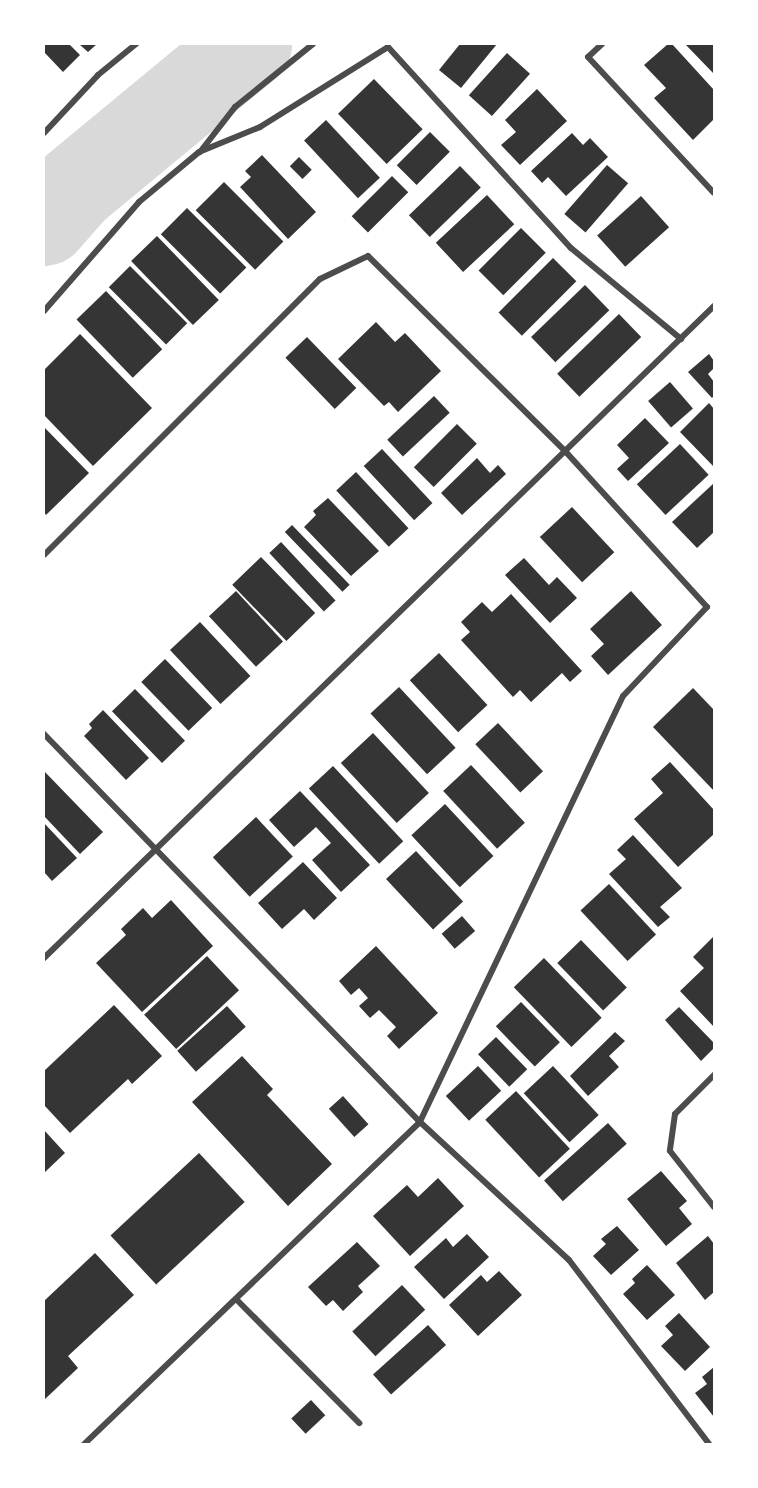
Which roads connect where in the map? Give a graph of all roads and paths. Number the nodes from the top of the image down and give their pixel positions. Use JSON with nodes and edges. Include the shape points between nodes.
{"nodes":[{"id":1,"x":136,"y":44,"type":"edge"},
{"id":2,"x":313,"y":44,"type":"edge"},
{"id":3,"x":602,"y":44,"type":"edge"},
{"id":4,"x":44,"y":133,"type":"edge"},
{"id":5,"x":200,"y":152,"type":"junction"},
{"id":6,"x":714,"y":193,"type":"edge"},
{"id":7,"x":714,"y":306,"type":"edge"},
{"id":8,"x":44,"y":311,"type":"edge"},
{"id":9,"x":681,"y":339,"type":"junction"},
{"id":10,"x":565,"y":451,"type":"junction"},
{"id":11,"x":44,"y":555,"type":"edge"},
{"id":12,"x":44,"y":734,"type":"edge"},
{"id":13,"x":156,"y":849,"type":"junction"},
{"id":14,"x":44,"y":958,"type":"edge"},
{"id":15,"x":714,"y":1075,"type":"edge"},
{"id":16,"x":420,"y":1122,"type":"junction"},
{"id":17,"x":714,"y":1207,"type":"edge"},
{"id":18,"x":236,"y":1299,"type":"junction"},
{"id":19,"x":359,"y":1423,"type":"dead end"},
{"id":20,"x":84,"y":1444,"type":"edge"},
{"id":21,"x":709,"y":1444,"type":"edge"}],
"edges":[{"from":1,"to":4,"type":"street","via":[[99,75]]},
{"from":2,"to":5,"type":"street","via":[[235,107]]},
{"from":3,"to":6,"type":"street","via":[[588,57]]},
{"from":5,"to":8,"type":"street","via":[[139,202]]},
{"from":5,"to":9,"type":"street","via":[[260,127],[388,47],[571,248]]},
{"from":7,"to":9,"type":"street"},
{"from":9,"to":10,"type":"street"},
{"from":10,"to":11,"type":"street","via":[[368,256],[320,279]]},
{"from":10,"to":13,"type":"street"},
{"from":10,"to":16,"type":"street","via":[[707,607],[623,696]]},
{"from":12,"to":13,"type":"street"},
{"from":13,"to":14,"type":"street"},
{"from":13,"to":16,"type":"street"},
{"from":15,"to":17,"type":"street","via":[[675,1114],[670,1151]]},
{"from":16,"to":18,"type":"street"},
{"from":16,"to":21,"type":"street","via":[[569,1260]]},
{"from":18,"to":19,"type":"street"},
{"from":18,"to":20,"type":"street"}]}
